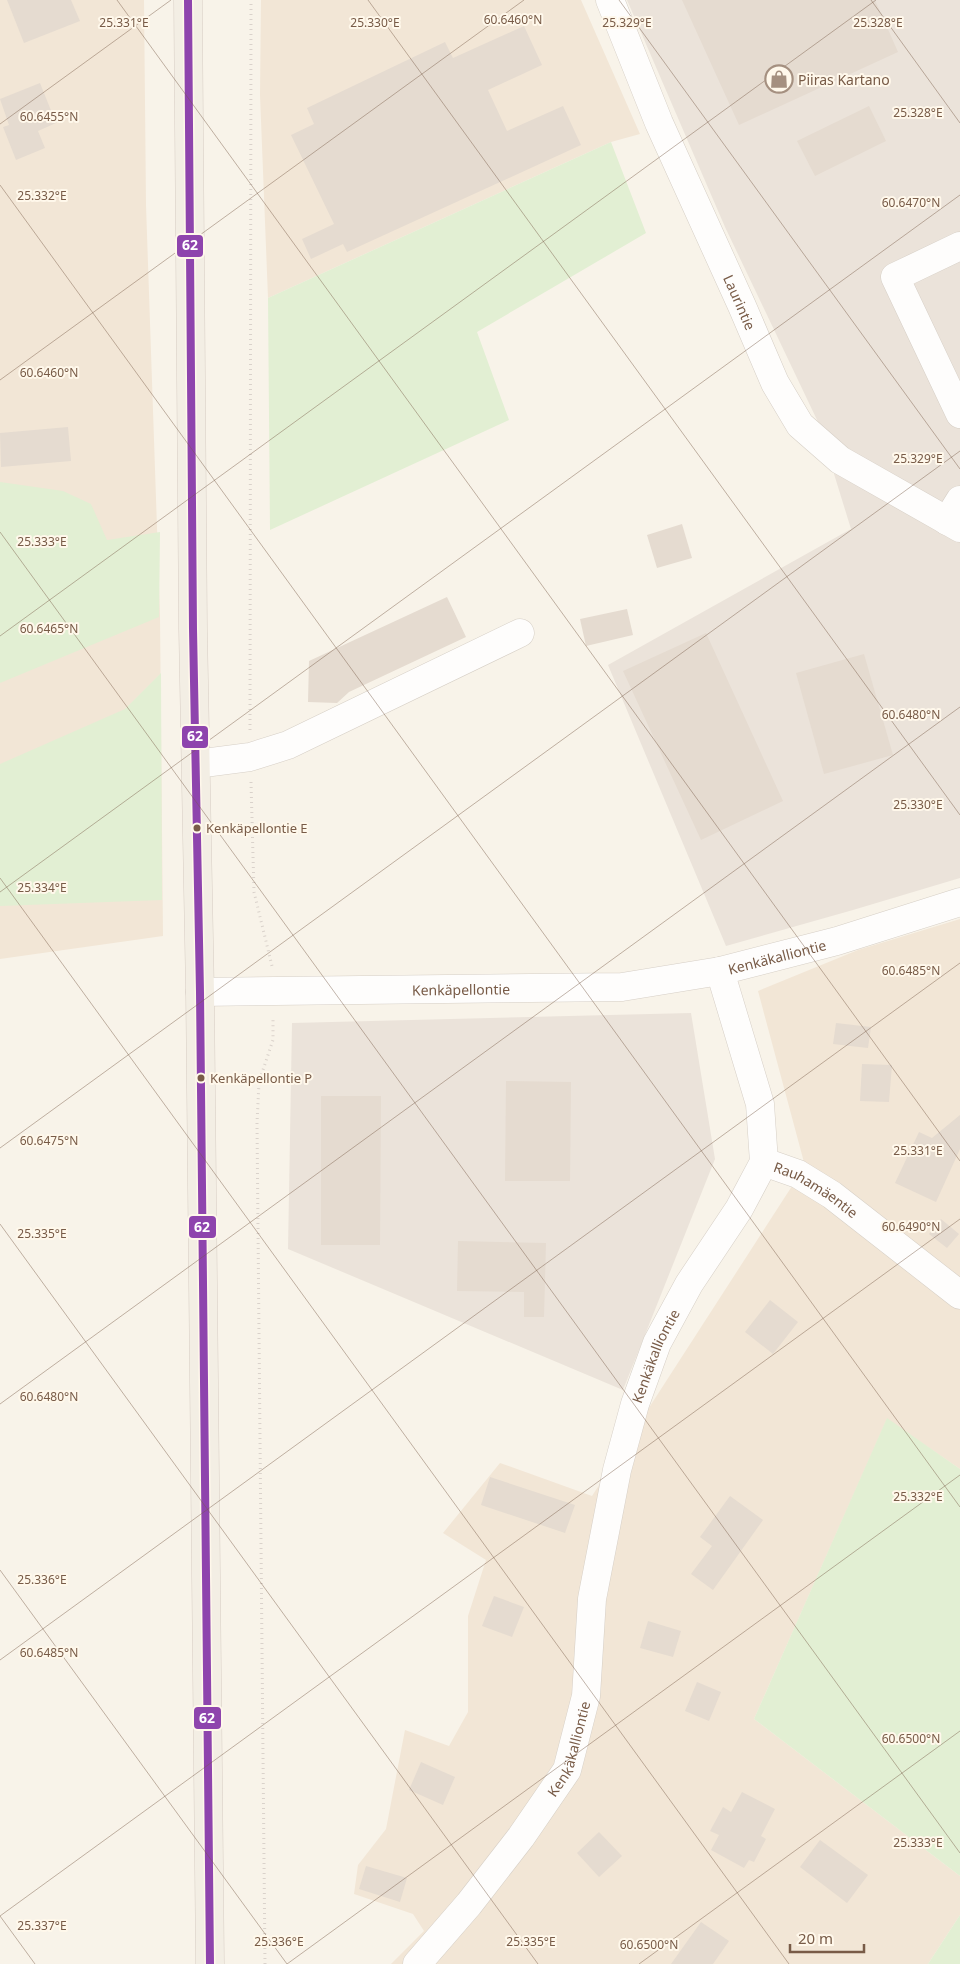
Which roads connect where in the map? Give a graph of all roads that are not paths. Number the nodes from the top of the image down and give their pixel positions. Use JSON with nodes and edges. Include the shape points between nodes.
{"nodes":[{"id":1,"x":188,"y":0,"type":"edge"},
{"id":2,"x":610,"y":0,"type":"edge"},
{"id":3,"x":960,"y":246,"type":"edge"},
{"id":4,"x":960,"y":414,"type":"edge"},
{"id":5,"x":956,"y":516,"type":"edge"},
{"id":6,"x":520,"y":633,"type":"dead end"},
{"id":7,"x":196,"y":764,"type":"junction"},
{"id":8,"x":960,"y":902,"type":"edge"},
{"id":9,"x":720,"y":971,"type":"junction"},
{"id":10,"x":200,"y":992,"type":"junction"},
{"id":11,"x":764,"y":1162,"type":"junction"},
{"id":12,"x":960,"y":1295,"type":"edge"},
{"id":13,"x":210,"y":1964,"type":"edge"},
{"id":14,"x":417,"y":1964,"type":"edge"}],
"edges":[{"from":1,"to":7,"type":"main road"},
{"from":2,"to":5,"type":"street","name":"Laurintie","via":[[659,123],[775,383],[800,425],[840,460]]},
{"from":3,"to":4,"type":"street","via":[[894,277]]},
{"from":6,"to":7,"type":"street","via":[[288,745],[250,756]]},
{"from":7,"to":10,"type":"main road"},
{"from":8,"to":9,"type":"street","name":"Kenkäkalliontie","via":[[837,941]]},
{"from":9,"to":10,"type":"street","name":"Kenkäpellontie","via":[[622,987]]},
{"from":9,"to":11,"type":"street","name":"Kenkäkalliontie","via":[[760,1104]]},
{"from":10,"to":13,"type":"main road"},
{"from":11,"to":12,"type":"street","name":"Rauhamäentie","via":[[798,1174],[832,1195]]},
{"from":11,"to":14,"type":"street","name":"Kenkäkalliontie","via":[[739,1210],[689,1284],[656,1343],[635,1404],[617,1470],[592,1599],[586,1696],[567,1770],[521,1837]]}]}
